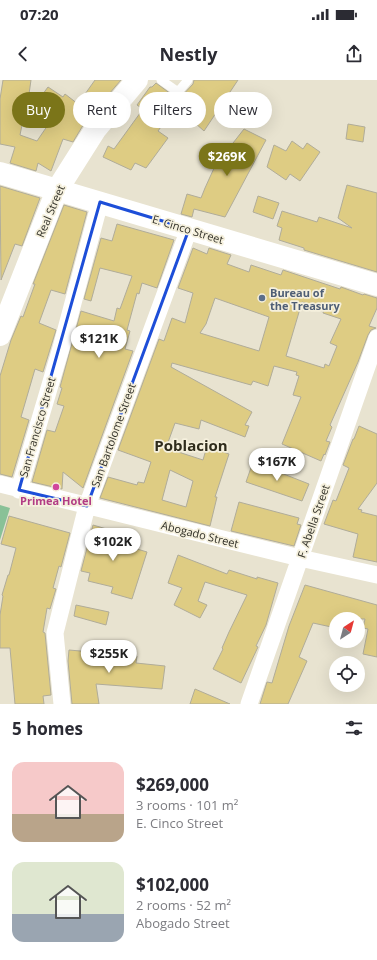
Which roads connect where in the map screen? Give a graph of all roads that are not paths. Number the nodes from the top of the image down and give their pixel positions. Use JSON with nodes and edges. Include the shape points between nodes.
{"nodes":[{"id":1,"x":137,"y":80,"type":"edge"},
{"id":2,"x":161,"y":80,"type":"edge"},
{"id":3,"x":188,"y":80,"type":"edge"},
{"id":4,"x":0,"y":173,"type":"edge"},
{"id":5,"x":57,"y":190,"type":"junction"},
{"id":6,"x":100,"y":202,"type":"junction"},
{"id":7,"x":189,"y":229,"type":"junction"},
{"id":8,"x":377,"y":285,"type":"edge"},
{"id":9,"x":0,"y":332,"type":"edge"},
{"id":10,"x":377,"y":338,"type":"edge"},
{"id":11,"x":0,"y":484,"type":"edge"},
{"id":12,"x":19,"y":490,"type":"junction"},
{"id":13,"x":87,"y":506,"type":"junction"},
{"id":14,"x":300,"y":558,"type":"junction"},
{"id":15,"x":377,"y":575,"type":"edge"},
{"id":16,"x":62,"y":704,"type":"edge"},
{"id":17,"x":249,"y":704,"type":"edge"}],
"edges":[{"from":1,"to":5,"type":"street","name":"Real Street","via":[[95,130]]},
{"from":2,"to":3,"type":"lane","via":[[178,92]]},
{"from":4,"to":5,"type":"street","name":"E. Cinco Street"},
{"from":5,"to":6,"type":"street","name":"E. Cinco Street"},
{"from":5,"to":9,"type":"street","name":"Real Street"},
{"from":6,"to":7,"type":"street","name":"E. Cinco Street"},
{"from":6,"to":12,"type":"street","name":"San Francisco Street"},
{"from":7,"to":8,"type":"street","name":"E. Cinco Street"},
{"from":7,"to":13,"type":"street","name":"San Bartolome Street"},
{"from":10,"to":14,"type":"street","name":"F. Abella Street"},
{"from":11,"to":12,"type":"street","name":"Abogado Street"},
{"from":12,"to":13,"type":"street","name":"Abogado Street"},
{"from":13,"to":14,"type":"street","name":"Abogado Street"},
{"from":13,"to":16,"type":"street","name":"San Bartolome Street","via":[[55,633]]},
{"from":14,"to":15,"type":"street","name":"Abogado Street"},
{"from":14,"to":17,"type":"street","name":"F. Abella Street"}]}
